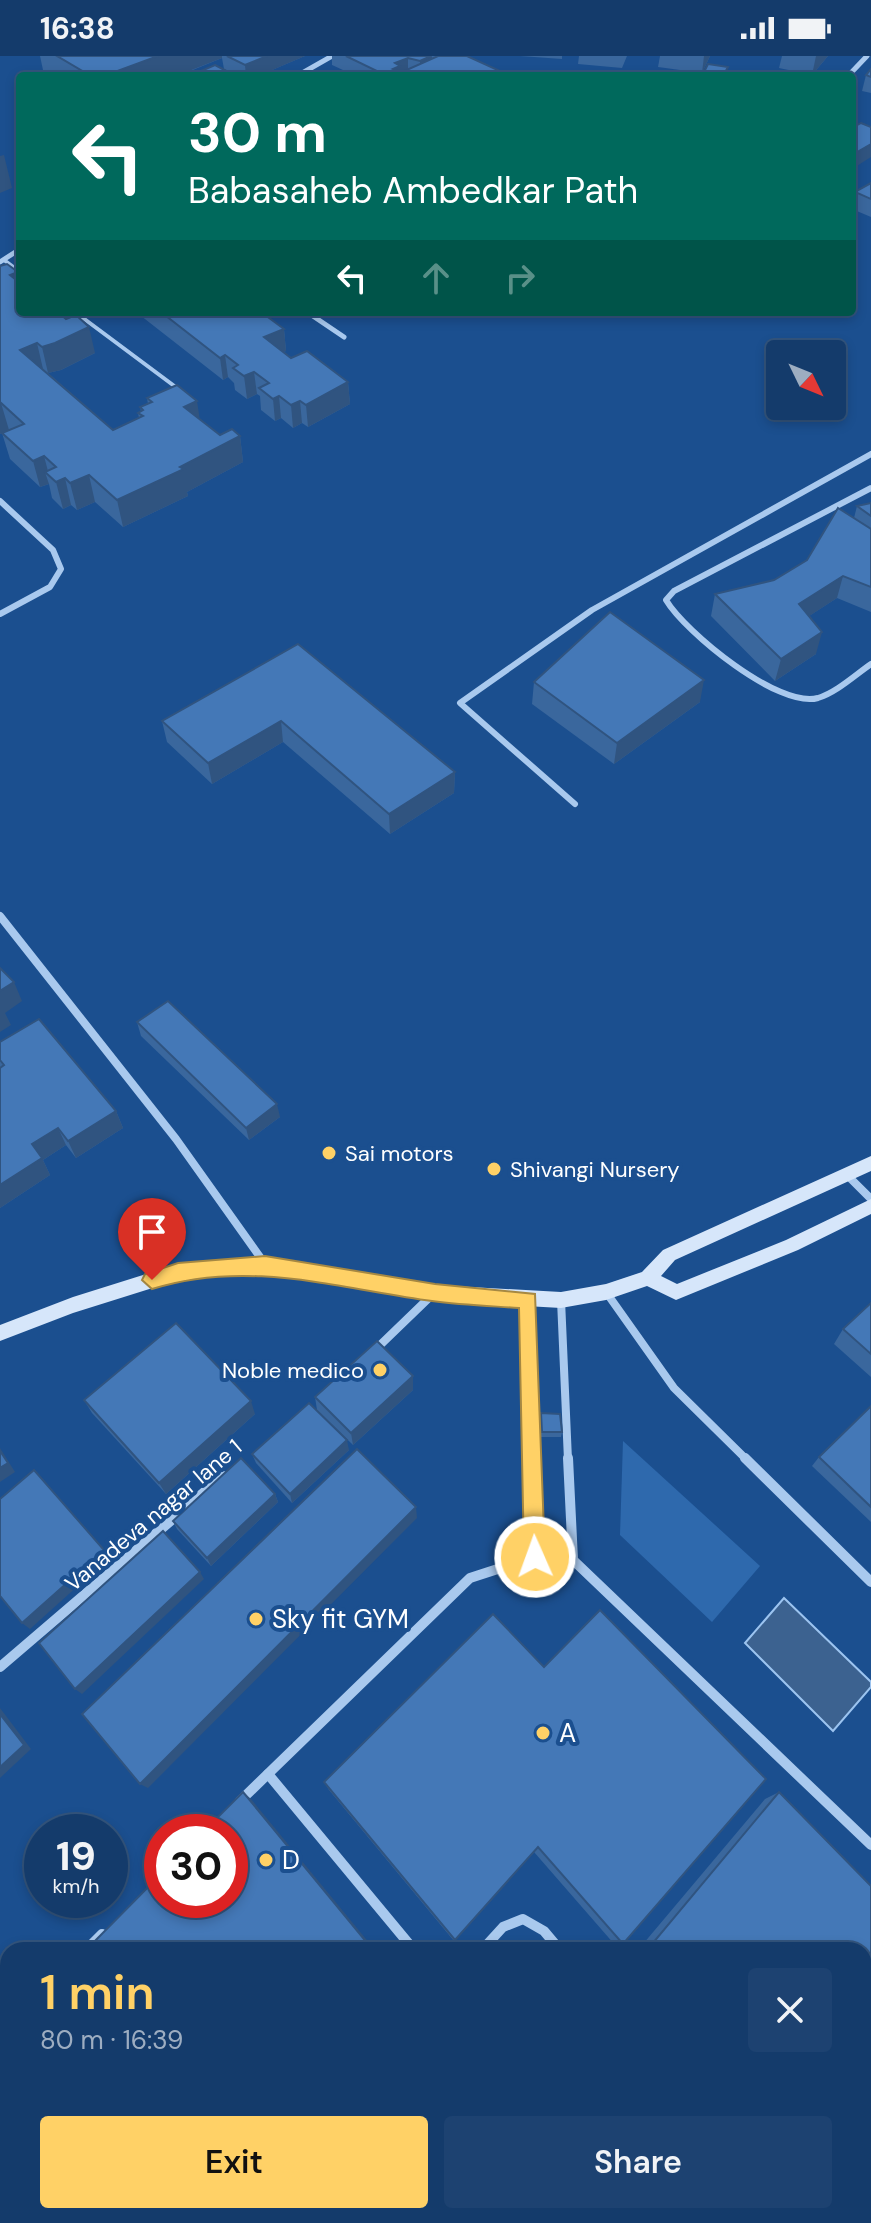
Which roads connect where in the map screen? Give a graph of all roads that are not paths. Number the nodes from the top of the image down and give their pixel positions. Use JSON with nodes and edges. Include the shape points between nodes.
{"nodes":[{"id":1,"x":332,"y":56,"type":"edge"},
{"id":2,"x":867,"y":56,"type":"edge"},
{"id":3,"x":313,"y":69,"type":"junction"},
{"id":4,"x":306,"y":72,"type":"edge"},
{"id":5,"x":320,"y":72,"type":"edge"},
{"id":6,"x":852,"y":72,"type":"edge"},
{"id":7,"x":80,"y":316,"type":"edge"},
{"id":8,"x":313,"y":316,"type":"edge"},
{"id":9,"x":344,"y":337,"type":"dead end"},
{"id":10,"x":188,"y":396,"type":"edge"},
{"id":11,"x":871,"y":454,"type":"edge"},
{"id":12,"x":871,"y":488,"type":"edge"},
{"id":13,"x":0,"y":501,"type":"edge"},
{"id":14,"x":0,"y":614,"type":"edge"},
{"id":15,"x":871,"y":664,"type":"edge"},
{"id":16,"x":575,"y":804,"type":"dead end"},
{"id":17,"x":0,"y":916,"type":"edge"},
{"id":18,"x":871,"y":1163,"type":"edge"},
{"id":19,"x":847,"y":1175,"type":"junction"},
{"id":20,"x":871,"y":1199,"type":"edge"},
{"id":21,"x":871,"y":1206,"type":"edge"},
{"id":22,"x":265,"y":1265,"type":"junction"},
{"id":23,"x":648,"y":1278,"type":"junction"},
{"id":24,"x":606,"y":1292,"type":"junction"},
{"id":25,"x":435,"y":1293,"type":"junction"},
{"id":26,"x":528,"y":1300,"type":"junction"},
{"id":27,"x":561,"y":1300,"type":"junction"},
{"id":28,"x":0,"y":1333,"type":"edge"},
{"id":29,"x":370,"y":1354,"type":"edge"},
{"id":30,"x":237,"y":1467,"type":"edge"},
{"id":31,"x":871,"y":1582,"type":"edge"},
{"id":32,"x":0,"y":1667,"type":"edge"},
{"id":33,"x":268,"y":1774,"type":"junction"},
{"id":34,"x":228,"y":1813,"type":"edge"},
{"id":35,"x":871,"y":1845,"type":"edge"},
{"id":36,"x":107,"y":1929,"type":"edge"},
{"id":37,"x":94,"y":1942,"type":"edge"},
{"id":38,"x":407,"y":1942,"type":"edge"},
{"id":39,"x":489,"y":1942,"type":"edge"},
{"id":40,"x":553,"y":1942,"type":"edge"}],
"edges":[{"from":1,"to":3,"type":"street"},
{"from":2,"to":6,"type":"street"},
{"from":3,"to":4,"type":"street"},
{"from":3,"to":5,"type":"street"},
{"from":7,"to":10,"type":"lane"},
{"from":8,"to":9,"type":"street"},
{"from":11,"to":16,"type":"street","via":[[592,610],[460,703]]},
{"from":12,"to":15,"type":"street","via":[[674,591],[666,600],[673,612],[775,692],[801,700],[818,698]]},
{"from":13,"to":14,"type":"street","via":[[53,550],[61,569],[50,587]]},
{"from":17,"to":22,"type":"street","via":[[176,1139]]},
{"from":18,"to":19,"type":"street"},
{"from":19,"to":20,"type":"street"},
{"from":19,"to":23,"type":"street","via":[[669,1255]]},
{"from":21,"to":23,"type":"street","via":[[676,1292]]},
{"from":22,"to":25,"type":"street"},
{"from":22,"to":28,"type":"street","via":[[178,1272]]},
{"from":23,"to":24,"type":"street"},
{"from":24,"to":27,"type":"street"},
{"from":24,"to":31,"type":"street","via":[[674,1388]]},
{"from":25,"to":26,"type":"street"},
{"from":25,"to":29,"type":"street"},
{"from":26,"to":27,"type":"street"},
{"from":26,"to":33,"type":"street","via":[[535,1557],[470,1578]]},
{"from":27,"to":35,"type":"street","via":[[573,1560]]},
{"from":30,"to":32,"type":"street","name":"Vanadeva nagar lane 1"},
{"from":33,"to":34,"type":"street"},
{"from":33,"to":38,"type":"street"},
{"from":36,"to":37,"type":"street"},
{"from":39,"to":40,"type":"street","via":[[503,1927],[523,1919]]}]}
